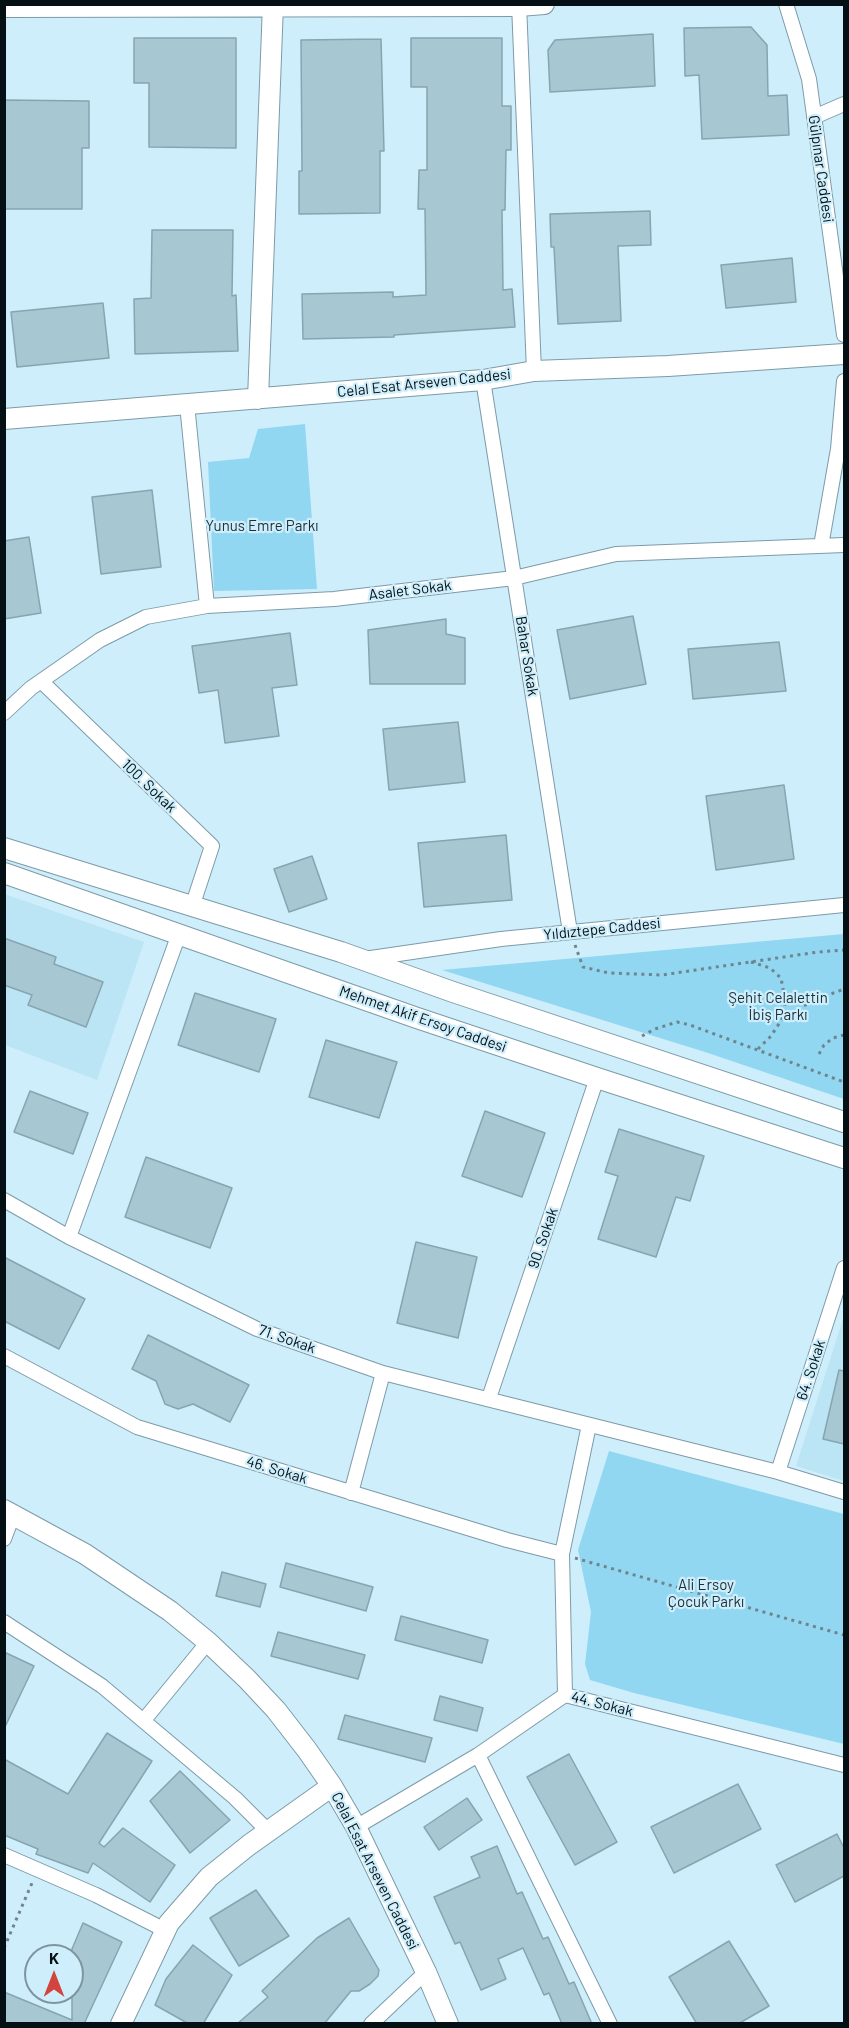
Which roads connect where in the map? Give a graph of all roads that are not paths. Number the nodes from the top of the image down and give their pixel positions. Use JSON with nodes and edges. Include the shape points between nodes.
{"nodes":[{"id":1,"x":544,"y":4,"type":"edge"},
{"id":2,"x":786,"y":4,"type":"edge"},
{"id":3,"x":273,"y":5,"type":"edge"},
{"id":4,"x":519,"y":5,"type":"edge"},
{"id":5,"x":66,"y":6,"type":"edge"},
{"id":6,"x":4,"y":7,"type":"edge"},
{"id":7,"x":844,"y":104,"type":"edge"},
{"id":8,"x":814,"y":117,"type":"junction"},
{"id":9,"x":844,"y":335,"type":"edge"},
{"id":10,"x":844,"y":354,"type":"edge"},
{"id":11,"x":534,"y":371,"type":"junction"},
{"id":12,"x":483,"y":380,"type":"junction"},
{"id":13,"x":844,"y":381,"type":"edge"},
{"id":14,"x":258,"y":399,"type":"junction"},
{"id":15,"x":187,"y":404,"type":"junction"},
{"id":16,"x":4,"y":419,"type":"edge"},
{"id":17,"x":844,"y":545,"type":"edge"},
{"id":18,"x":821,"y":546,"type":"junction"},
{"id":19,"x":514,"y":578,"type":"junction"},
{"id":20,"x":207,"y":606,"type":"junction"},
{"id":21,"x":41,"y":681,"type":"junction"},
{"id":22,"x":4,"y":713,"type":"edge"},
{"id":23,"x":4,"y":848,"type":"edge"},
{"id":24,"x":4,"y":873,"type":"edge"},
{"id":25,"x":844,"y":905,"type":"edge"},
{"id":26,"x":192,"y":907,"type":"junction"},
{"id":27,"x":570,"y":932,"type":"junction"},
{"id":28,"x":179,"y":934,"type":"junction"},
{"id":29,"x":361,"y":959,"type":"junction"},
{"id":30,"x":597,"y":1078,"type":"junction"},
{"id":31,"x":844,"y":1122,"type":"edge"},
{"id":32,"x":844,"y":1158,"type":"edge"},
{"id":33,"x":4,"y":1200,"type":"edge"},
{"id":34,"x":69,"y":1237,"type":"junction"},
{"id":35,"x":844,"y":1268,"type":"edge"},
{"id":36,"x":4,"y":1356,"type":"edge"},
{"id":37,"x":383,"y":1372,"type":"junction"},
{"id":38,"x":489,"y":1398,"type":"junction"},
{"id":39,"x":589,"y":1425,"type":"junction"},
{"id":40,"x":778,"y":1472,"type":"junction"},
{"id":41,"x":844,"y":1492,"type":"edge"},
{"id":42,"x":351,"y":1493,"type":"junction"},
{"id":43,"x":9,"y":1512,"type":"edge"},
{"id":44,"x":4,"y":1539,"type":"edge"},
{"id":45,"x":562,"y":1554,"type":"junction"},
{"id":46,"x":4,"y":1622,"type":"edge"},
{"id":47,"x":208,"y":1642,"type":"junction"},
{"id":48,"x":565,"y":1695,"type":"junction"},
{"id":49,"x":144,"y":1720,"type":"junction"},
{"id":50,"x":478,"y":1755,"type":"junction"},
{"id":51,"x":844,"y":1765,"type":"edge"},
{"id":52,"x":332,"y":1786,"type":"junction"},
{"id":53,"x":356,"y":1827,"type":"junction"},
{"id":54,"x":268,"y":1831,"type":"junction"},
{"id":55,"x":4,"y":1855,"type":"edge"},
{"id":56,"x":165,"y":1930,"type":"junction"},
{"id":57,"x":426,"y":1972,"type":"junction"},
{"id":58,"x":121,"y":2024,"type":"edge"},
{"id":59,"x":370,"y":2024,"type":"edge"},
{"id":60,"x":448,"y":2024,"type":"edge"},
{"id":61,"x":610,"y":2024,"type":"edge"}],
"edges":[{"from":1,"to":4,"type":"main road"},
{"from":2,"to":8,"type":"street","name":"Gülpınar Caddesi","via":[[808,79]]},
{"from":3,"to":4,"type":"main road"},
{"from":3,"to":5,"type":"main road"},
{"from":3,"to":14,"type":"main road"},
{"from":4,"to":11,"type":"street"},
{"from":5,"to":6,"type":"main road"},
{"from":7,"to":8,"type":"street"},
{"from":8,"to":9,"type":"street","name":"Gülpınar Caddesi"},
{"from":10,"to":11,"type":"main road","name":"Celal Esat Arseven Caddesi"},
{"from":11,"to":12,"type":"main road","name":"Celal Esat Arseven Caddesi"},
{"from":12,"to":14,"type":"main road","name":"Celal Esat Arseven Caddesi"},
{"from":12,"to":19,"type":"street","name":"Bahar Sokak"},
{"from":13,"to":18,"type":"street","via":[[838,449]]},
{"from":14,"to":15,"type":"main road","name":"Celal Esat Arseven Caddesi"},
{"from":15,"to":16,"type":"main road","name":"Celal Esat Arseven Caddesi"},
{"from":15,"to":20,"type":"street"},
{"from":17,"to":18,"type":"street","name":"Asalet Sokak"},
{"from":18,"to":19,"type":"street","name":"Asalet Sokak","via":[[616,554]]},
{"from":19,"to":20,"type":"street","name":"Asalet Sokak","via":[[334,599]]},
{"from":19,"to":27,"type":"street","name":"Bahar Sokak"},
{"from":20,"to":21,"type":"street","name":"Asalet Sokak","via":[[146,617],[100,640]]},
{"from":21,"to":22,"type":"street","name":"Asalet Sokak"},
{"from":21,"to":26,"type":"street","name":"100. Sokak","via":[[212,846]]},
{"from":23,"to":26,"type":"main road"},
{"from":24,"to":28,"type":"main road","name":"Mehmet Akif Ersoy Caddesi"},
{"from":25,"to":27,"type":"street","name":"Yıldıztepe Caddesi"},
{"from":26,"to":29,"type":"main road"},
{"from":27,"to":29,"type":"street","name":"Yıldıztepe Caddesi"},
{"from":28,"to":30,"type":"main road","name":"Mehmet Akif Ersoy Caddesi"},
{"from":28,"to":34,"type":"street"},
{"from":29,"to":31,"type":"main road"},
{"from":30,"to":32,"type":"main road","name":"Mehmet Akif Ersoy Caddesi"},
{"from":30,"to":38,"type":"street","name":"90. Sokak"},
{"from":33,"to":34,"type":"street","name":"71. Sokak"},
{"from":34,"to":37,"type":"street","name":"71. Sokak","via":[[257,1329]]},
{"from":35,"to":40,"type":"street","name":"64. Sokak"},
{"from":36,"to":42,"type":"street","name":"46. Sokak","via":[[137,1427]]},
{"from":37,"to":38,"type":"street","name":"71. Sokak"},
{"from":37,"to":42,"type":"street"},
{"from":38,"to":39,"type":"street","name":"71. Sokak"},
{"from":39,"to":40,"type":"street","name":"71. Sokak"},
{"from":39,"to":45,"type":"street"},
{"from":40,"to":41,"type":"street","name":"71. Sokak"},
{"from":42,"to":45,"type":"street","name":"46. Sokak"},
{"from":43,"to":44,"type":"street"},
{"from":43,"to":47,"type":"main road","name":"Celal Esat Arseven Caddesi","via":[[125,1580]]},
{"from":45,"to":48,"type":"street"},
{"from":46,"to":49,"type":"street","via":[[102,1686]]},
{"from":47,"to":49,"type":"street"},
{"from":47,"to":52,"type":"main road","name":"Celal Esat Arseven Caddesi","via":[[276,1710]]},
{"from":48,"to":50,"type":"street","name":"44. Sokak"},
{"from":48,"to":51,"type":"street","name":"44. Sokak"},
{"from":49,"to":54,"type":"street"},
{"from":50,"to":53,"type":"street","name":"44. Sokak"},
{"from":50,"to":61,"type":"street"},
{"from":52,"to":53,"type":"main road","name":"Celal Esat Arseven Caddesi"},
{"from":52,"to":54,"type":"main road"},
{"from":53,"to":57,"type":"main road","name":"Celal Esat Arseven Caddesi"},
{"from":54,"to":56,"type":"main road","via":[[209,1877]]},
{"from":55,"to":56,"type":"street"},
{"from":56,"to":58,"type":"main road"},
{"from":57,"to":59,"type":"street"},
{"from":57,"to":60,"type":"main road","name":"Celal Esat Arseven Caddesi"}]}
